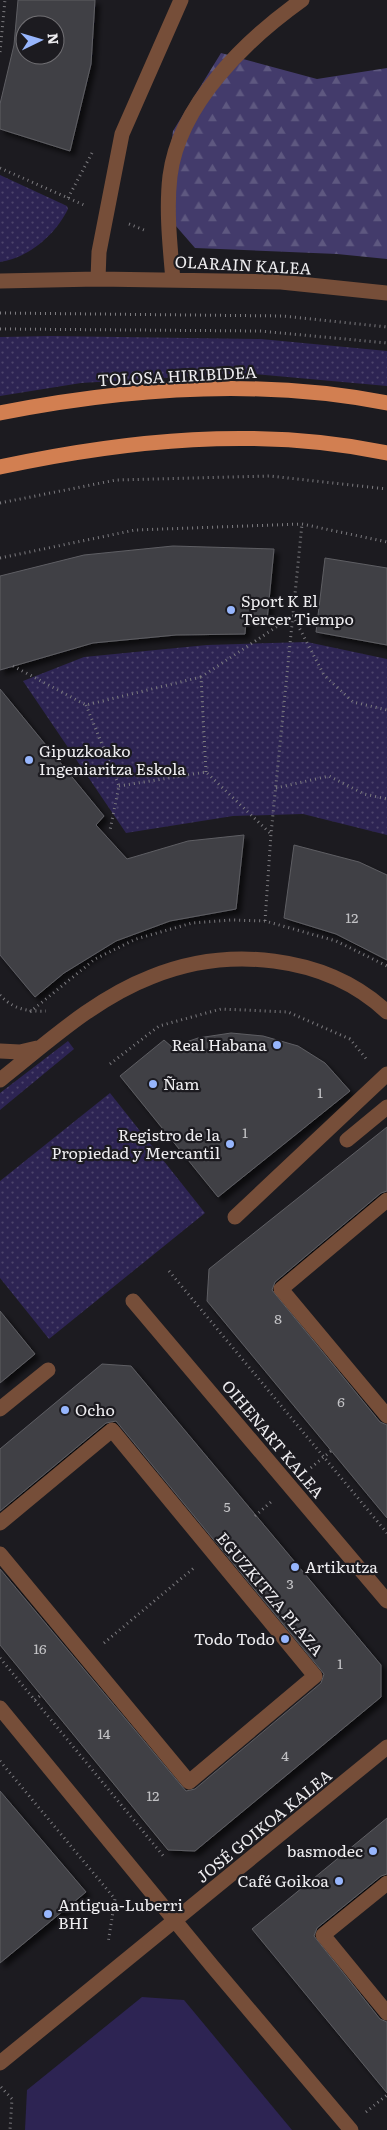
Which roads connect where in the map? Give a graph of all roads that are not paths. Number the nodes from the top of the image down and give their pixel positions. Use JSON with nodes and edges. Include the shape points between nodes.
{"nodes":[{"id":1,"x":181,"y":0,"type":"edge"},
{"id":2,"x":302,"y":0,"type":"edge"},
{"id":3,"x":98,"y":279,"type":"junction"},
{"id":4,"x":173,"y":280,"type":"junction"},
{"id":5,"x":0,"y":281,"type":"edge"},
{"id":6,"x":387,"y":293,"type":"edge"},
{"id":7,"x":387,"y":403,"type":"edge"},
{"id":8,"x":0,"y":413,"type":"edge"},
{"id":9,"x":387,"y":453,"type":"edge"},
{"id":10,"x":0,"y":467,"type":"edge"},
{"id":11,"x":387,"y":1012,"type":"edge"},
{"id":12,"x":45,"y":1044,"type":"junction"},
{"id":13,"x":0,"y":1051,"type":"edge"},
{"id":14,"x":385,"y":1076,"type":"edge"},
{"id":15,"x":0,"y":1080,"type":"edge"},
{"id":16,"x":387,"y":1106,"type":"edge"},
{"id":17,"x":347,"y":1140,"type":"dead end"},
{"id":18,"x":387,"y":1200,"type":"edge"},
{"id":19,"x":235,"y":1218,"type":"dead end"},
{"id":20,"x":133,"y":1301,"type":"dead end"},
{"id":21,"x":48,"y":1370,"type":"dead end"},
{"id":22,"x":0,"y":1409,"type":"edge"},
{"id":23,"x":387,"y":1416,"type":"edge"},
{"id":24,"x":0,"y":1523,"type":"edge"},
{"id":25,"x":0,"y":1554,"type":"edge"},
{"id":26,"x":387,"y":1600,"type":"edge"},
{"id":27,"x":0,"y":1708,"type":"edge"},
{"id":28,"x":387,"y":1747,"type":"edge"},
{"id":29,"x":387,"y":1883,"type":"edge"},
{"id":30,"x":175,"y":1922,"type":"junction"},
{"id":31,"x":387,"y":2013,"type":"edge"},
{"id":32,"x":0,"y":2064,"type":"edge"},
{"id":33,"x":351,"y":2130,"type":"edge"}],
"edges":[{"from":1,"to":3,"type":"street","via":[[122,134],[98,252]]},
{"from":2,"to":4,"type":"street","via":[[248,44],[210,85],[184,129],[170,175],[169,240]]},
{"from":3,"to":4,"type":"street","name":"OLARAIN KALEA"},
{"from":3,"to":5,"type":"street","name":"OLARAIN KALEA"},
{"from":4,"to":6,"type":"street","name":"OLARAIN KALEA","via":[[281,282]]},
{"from":7,"to":8,"type":"main road","name":"TOLOSA HIRIBIDEA","via":[[245,388],[132,393],[53,402]]},
{"from":9,"to":10,"type":"main road","via":[[353,446],[246,438],[137,443],[59,454]]},
{"from":11,"to":12,"type":"street","via":[[373,999],[346,983],[300,966],[262,959],[207,961],[151,977],[108,999]]},
{"from":12,"to":13,"type":"street","via":[[20,1052]]},
{"from":12,"to":15,"type":"street"},
{"from":14,"to":19,"type":"street"},
{"from":16,"to":17,"type":"street"},
{"from":18,"to":23,"type":"street","via":[[281,1289]]},
{"from":20,"to":26,"type":"street","name":"OIHENART KALEA"},
{"from":21,"to":22,"type":"street"},
{"from":24,"to":25,"type":"street","name":"EGUZKITZA PLAZA","via":[[112,1430],[315,1676],[188,1782]]},
{"from":27,"to":30,"type":"street"},
{"from":28,"to":30,"type":"street","name":"JOSÉ GOIKOA KALEA"},
{"from":29,"to":31,"type":"street","via":[[323,1935]]},
{"from":30,"to":32,"type":"street","name":"JOSÉ GOIKOA KALEA"},
{"from":30,"to":33,"type":"street"}]}
